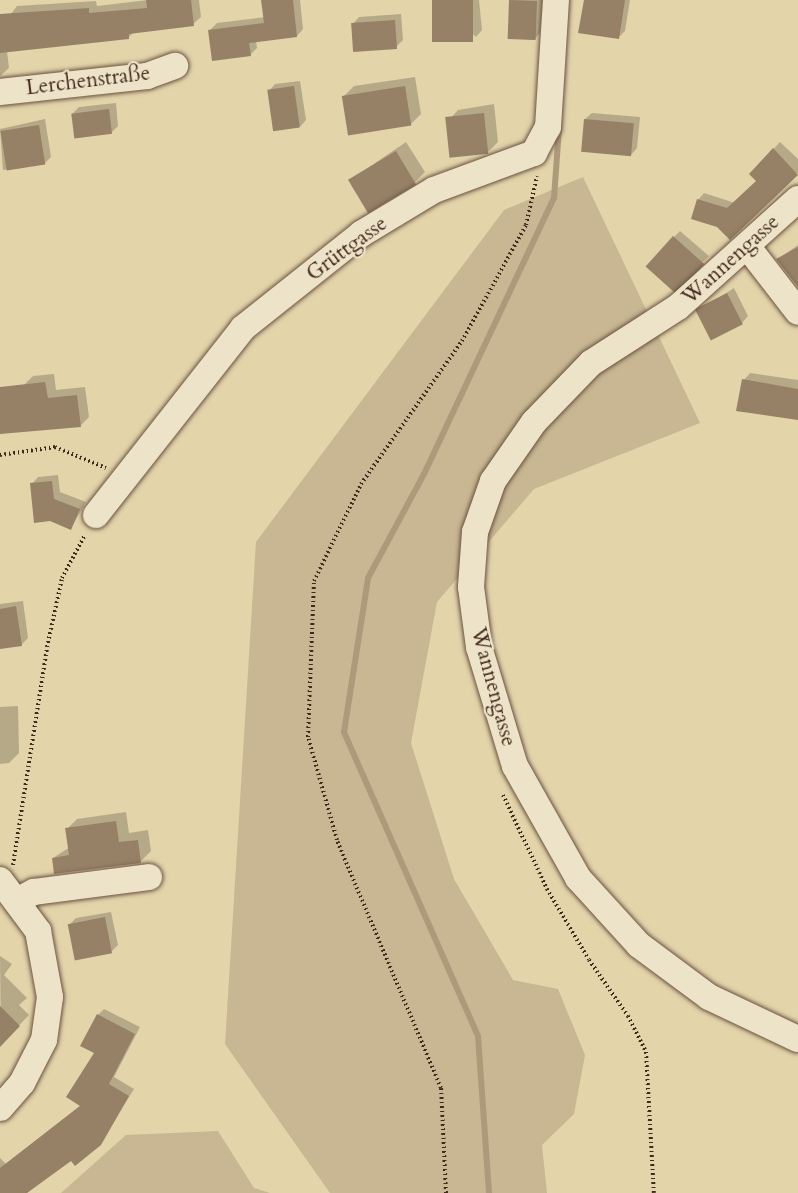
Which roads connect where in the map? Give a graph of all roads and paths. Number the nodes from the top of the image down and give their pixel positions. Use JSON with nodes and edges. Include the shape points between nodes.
{"nodes":[{"id":1,"x":556,"y":0,"type":"edge"},
{"id":2,"x":175,"y":66,"type":"dead end"},
{"id":3,"x":0,"y":92,"type":"edge"},
{"id":4,"x":534,"y":153,"type":"junction"},
{"id":5,"x":798,"y":199,"type":"edge"},
{"id":6,"x":747,"y":246,"type":"junction"},
{"id":7,"x":798,"y":312,"type":"edge"},
{"id":8,"x":0,"y":455,"type":"edge"},
{"id":9,"x":123,"y":476,"type":"junction"},
{"id":10,"x":96,"y":515,"type":"joint"},
{"id":11,"x":499,"y":788,"type":"dead end"},
{"id":12,"x":149,"y":877,"type":"dead end"},
{"id":13,"x":8,"y":888,"type":"edge"},
{"id":14,"x":798,"y":1039,"type":"edge"},
{"id":15,"x":0,"y":1108,"type":"edge"},
{"id":16,"x":446,"y":1193,"type":"edge"},
{"id":17,"x":654,"y":1193,"type":"edge"}],
"edges":[{"from":1,"to":4,"type":"street","via":[[548,126]]},
{"from":2,"to":3,"type":"street","name":"Lerchenstraße","via":[[147,76]]},
{"from":4,"to":9,"type":"street","name":"Grüttgasse","via":[[434,190],[361,234],[243,328]]},
{"from":4,"to":16,"type":"path","via":[[540,161],[526,225],[462,341],[361,484],[314,581],[308,737],[337,840],[441,1088]]},
{"from":5,"to":6,"type":"street","name":"Wannengasse"},
{"from":6,"to":7,"type":"street"},
{"from":6,"to":14,"type":"street","name":"Wannengasse","via":[[678,307],[591,363],[534,422],[493,481],[475,532],[471,587],[479,647],[515,766],[578,878],[639,945],[700,991]]},
{"from":8,"to":9,"type":"path","via":[[55,447]]},
{"from":9,"to":10,"type":"street","name":"Grüttgasse"},
{"from":10,"to":13,"type":"path","via":[[62,578],[47,647],[22,828]]},
{"from":11,"to":17,"type":"path","via":[[547,890],[628,1016],[646,1052]]},
{"from":12,"to":13,"type":"street","via":[[34,892]]},
{"from":13,"to":15,"type":"street","via":[[38,931],[50,997],[44,1040],[22,1083]]}]}
